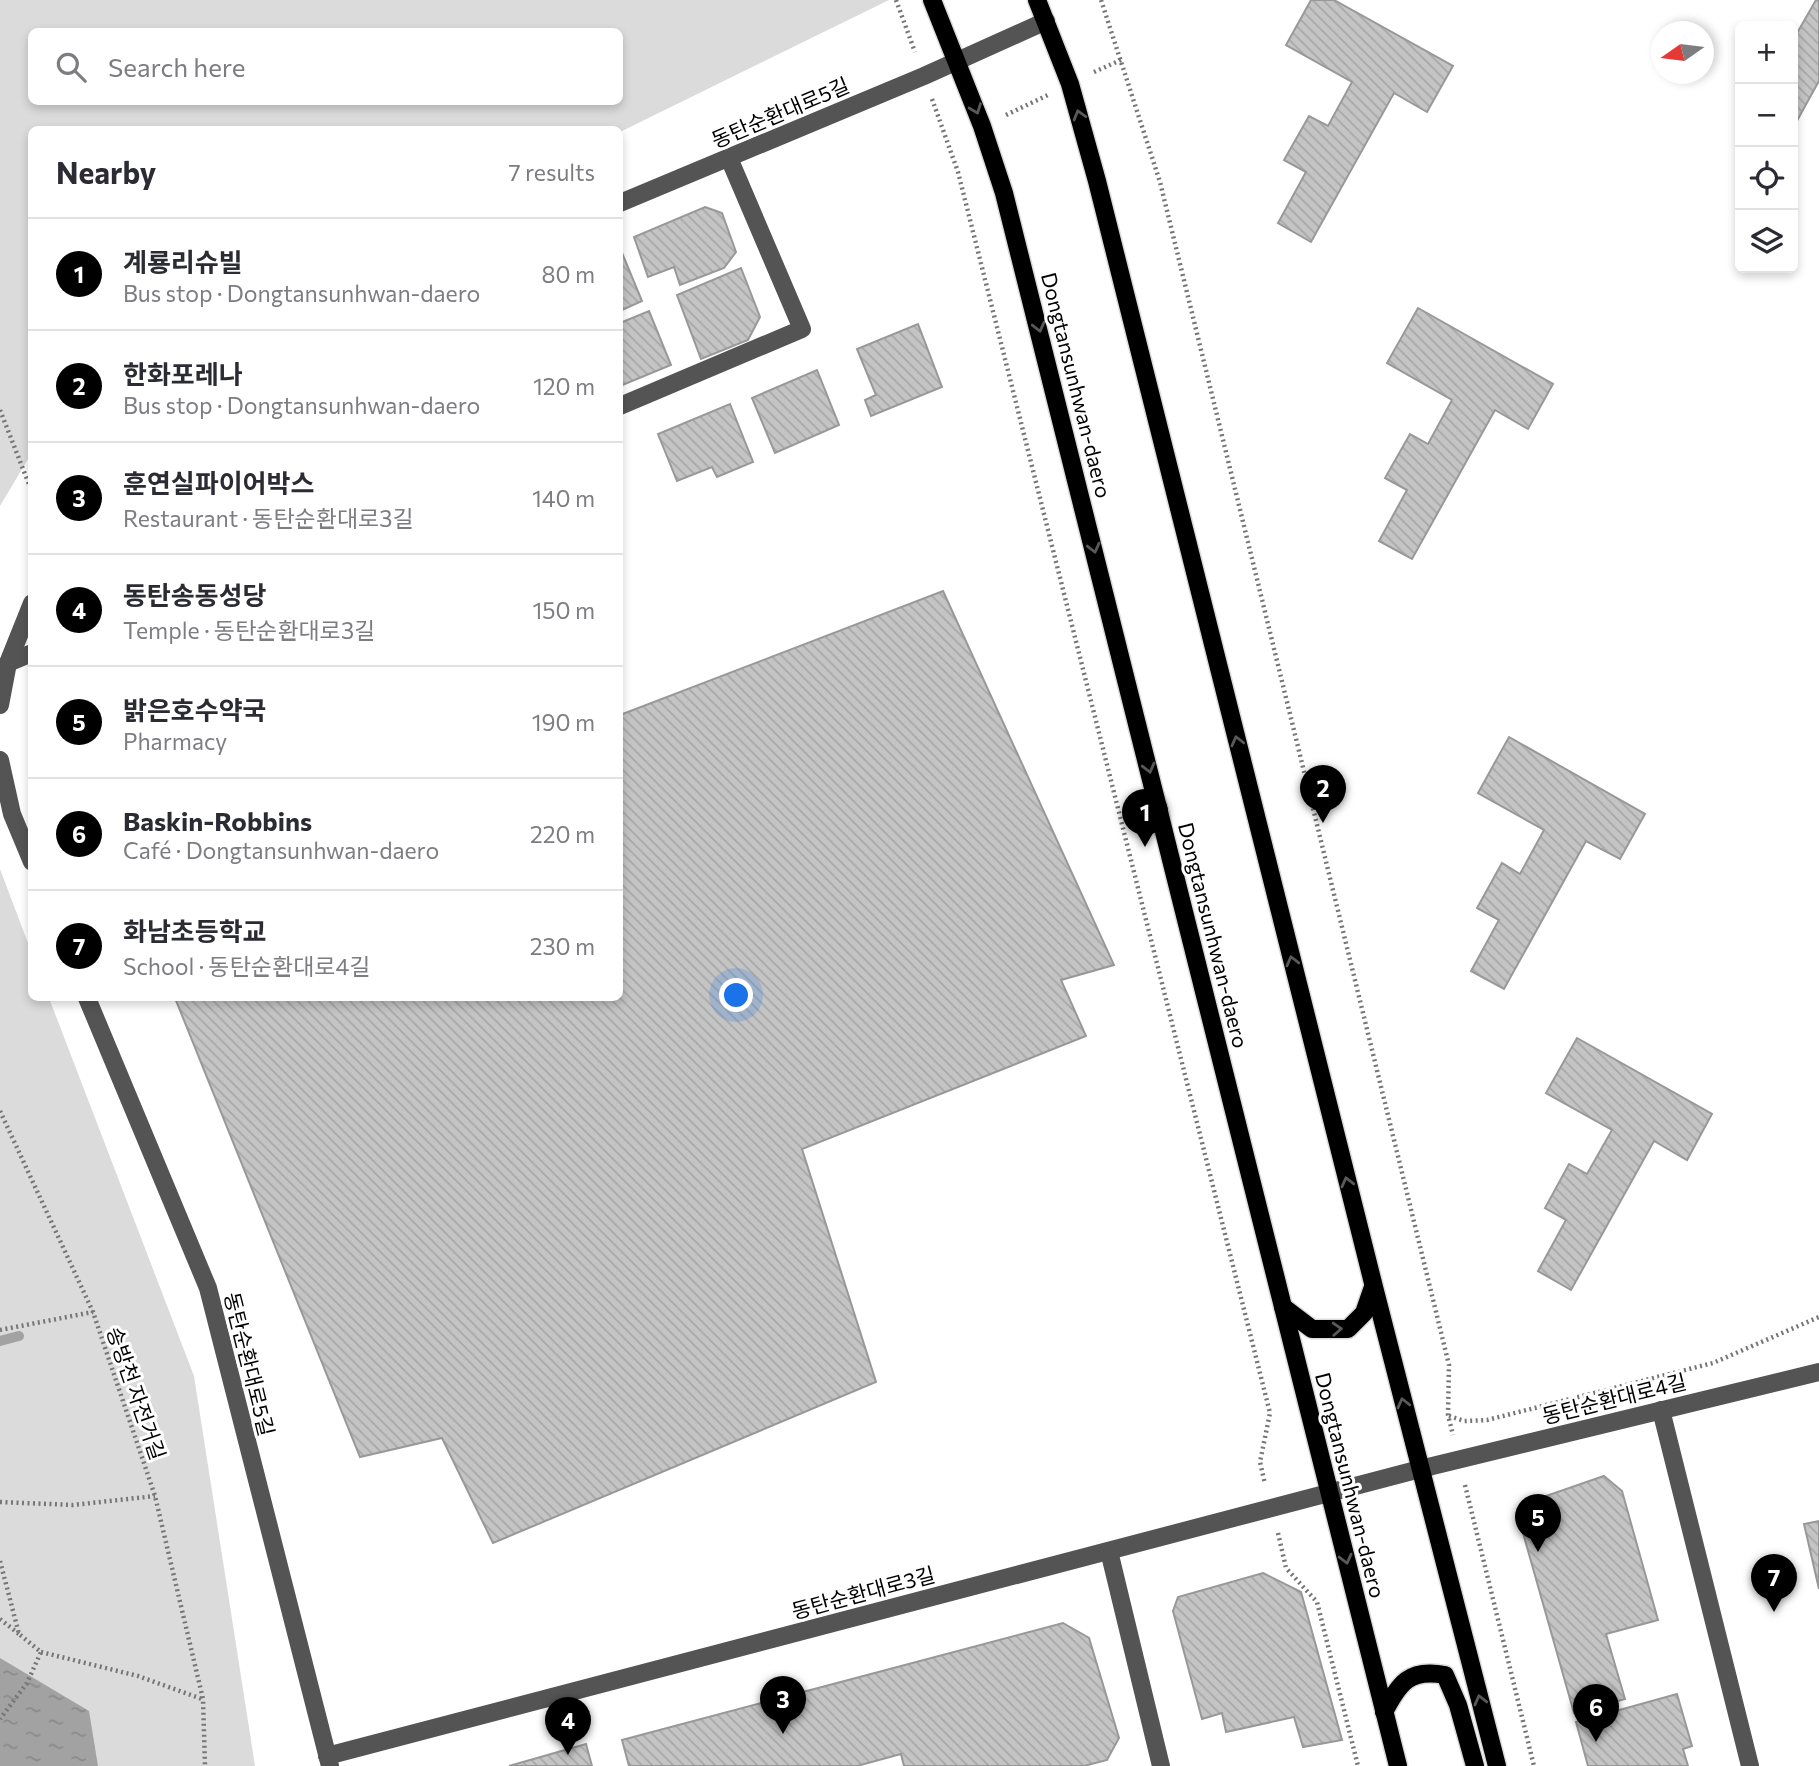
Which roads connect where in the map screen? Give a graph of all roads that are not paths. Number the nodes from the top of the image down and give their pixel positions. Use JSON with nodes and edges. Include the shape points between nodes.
{"nodes":[{"id":1,"x":932,"y":0,"type":"edge"},
{"id":2,"x":1037,"y":0,"type":"edge"},
{"id":3,"x":1046,"y":21,"type":"junction"},
{"id":4,"x":958,"y":62,"type":"junction"},
{"id":5,"x":729,"y":158,"type":"junction"},
{"id":6,"x":623,"y":202,"type":"edge"},
{"id":7,"x":623,"y":405,"type":"edge"},
{"id":8,"x":28,"y":613,"type":"edge"},
{"id":9,"x":28,"y":655,"type":"edge"},
{"id":10,"x":8,"y":663,"type":"junction"},
{"id":11,"x":0,"y":705,"type":"edge"},
{"id":12,"x":0,"y":760,"type":"edge"},
{"id":13,"x":28,"y":852,"type":"edge"},
{"id":14,"x":89,"y":1001,"type":"edge"},
{"id":15,"x":1374,"y":1287,"type":"junction"},
{"id":16,"x":1283,"y":1307,"type":"junction"},
{"id":17,"x":1819,"y":1371,"type":"edge"},
{"id":18,"x":1661,"y":1410,"type":"junction"},
{"id":19,"x":1420,"y":1469,"type":"junction"},
{"id":20,"x":1329,"y":1493,"type":"junction"},
{"id":21,"x":1109,"y":1551,"type":"junction"},
{"id":22,"x":1384,"y":1712,"type":"junction"},
{"id":23,"x":328,"y":1761,"type":"edge"},
{"id":24,"x":1161,"y":1766,"type":"edge"},
{"id":25,"x":1398,"y":1766,"type":"edge"},
{"id":26,"x":1475,"y":1766,"type":"edge"},
{"id":27,"x":1497,"y":1766,"type":"edge"},
{"id":28,"x":1750,"y":1766,"type":"edge"}],
"edges":[{"from":1,"to":4,"type":"main road","name":"Dongtansunhwan-daero"},
{"from":2,"to":3,"type":"main road"},
{"from":3,"to":4,"type":"street","name":"동탄순환대로5길"},
{"from":15,"to":3,"type":"main road","one_way":true,"via":[[1104,208],[1070,84]]},
{"from":4,"to":5,"type":"street","name":"동탄순환대로5길"},
{"from":4,"to":16,"type":"main road","name":"Dongtansunhwan-daero","one_way":true,"via":[[1004,193]]},
{"from":5,"to":6,"type":"street","name":"동탄순환대로5길"},
{"from":5,"to":7,"type":"street","via":[[802,329]]},
{"from":8,"to":10,"type":"street"},
{"from":9,"to":10,"type":"street"},
{"from":10,"to":11,"type":"street"},
{"from":12,"to":13,"type":"street","via":[[12,814]]},
{"from":14,"to":23,"type":"street","name":"동탄순환대로5길","via":[[208,1289]]},
{"from":16,"to":15,"type":"main road","one_way":true,"via":[[1312,1329],[1348,1329],[1364,1313]]},
{"from":19,"to":15,"type":"main road","one_way":true},
{"from":16,"to":20,"type":"main road","name":"Dongtansunhwan-daero"},
{"from":17,"to":18,"type":"street","name":"동탄순환대로4길"},
{"from":18,"to":19,"type":"street","name":"동탄순환대로4길"},
{"from":18,"to":28,"type":"street"},
{"from":19,"to":20,"type":"street","name":"동탄순환대로3길"},
{"from":27,"to":19,"type":"main road","one_way":true},
{"from":20,"to":21,"type":"street","name":"동탄순환대로3길"},
{"from":20,"to":22,"type":"main road","name":"Dongtansunhwan-daero","one_way":true},
{"from":21,"to":23,"type":"street","name":"동탄순환대로3길"},
{"from":21,"to":24,"type":"street"},
{"from":22,"to":25,"type":"main road","name":"Dongtansunhwan-daero"},
{"from":22,"to":26,"type":"main road","via":[[1396,1689],[1412,1676],[1445,1675]]}]}
